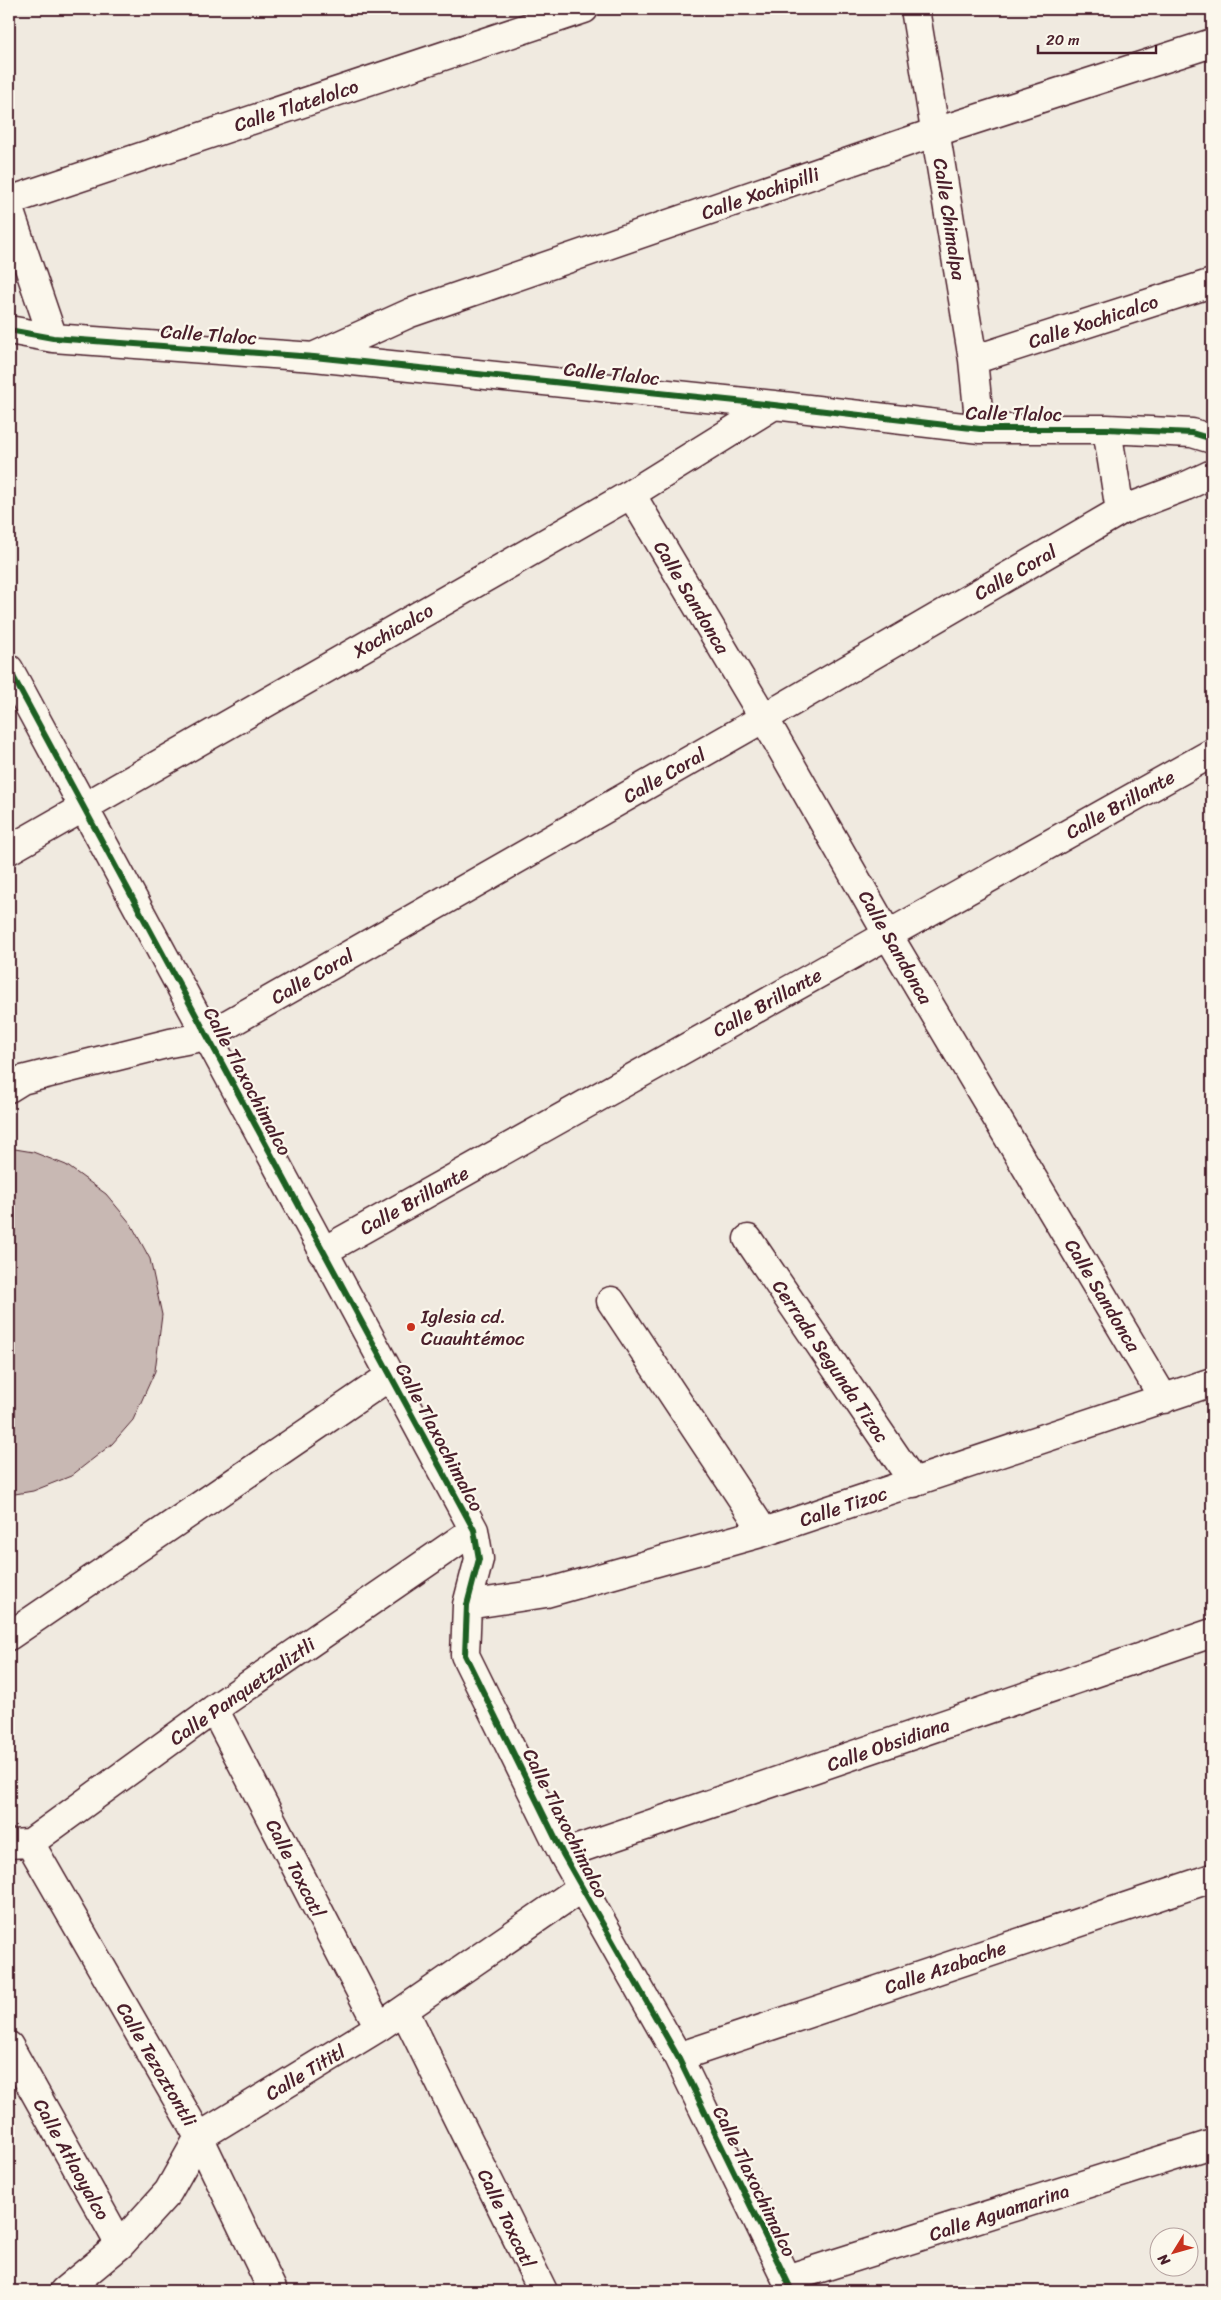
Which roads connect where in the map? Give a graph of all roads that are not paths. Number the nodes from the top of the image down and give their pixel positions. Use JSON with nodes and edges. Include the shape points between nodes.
{"nodes":[{"id":1,"x":584,"y":9,"type":"edge"},
{"id":2,"x":915,"y":9,"type":"edge"},
{"id":3,"x":1212,"y":43,"type":"edge"},
{"id":4,"x":936,"y":132,"type":"junction"},
{"id":5,"x":9,"y":201,"type":"edge"},
{"id":6,"x":9,"y":209,"type":"edge"},
{"id":7,"x":1212,"y":283,"type":"edge"},
{"id":8,"x":9,"y":330,"type":"edge"},
{"id":9,"x":53,"y":338,"type":"junction"},
{"id":10,"x":314,"y":357,"type":"junction"},
{"id":11,"x":973,"y":360,"type":"junction"},
{"id":12,"x":774,"y":405,"type":"junction"},
{"id":13,"x":1107,"y":429,"type":"junction"},
{"id":14,"x":980,"y":430,"type":"junction"},
{"id":15,"x":1212,"y":439,"type":"edge"},
{"id":16,"x":1212,"y":474,"type":"edge"},
{"id":17,"x":631,"y":494,"type":"junction"},
{"id":18,"x":1120,"y":511,"type":"junction"},
{"id":19,"x":9,"y":669,"type":"edge"},
{"id":20,"x":764,"y":718,"type":"junction"},
{"id":21,"x":1212,"y":752,"type":"edge"},
{"id":22,"x":84,"y":809,"type":"junction"},
{"id":23,"x":9,"y":850,"type":"edge"},
{"id":24,"x":888,"y":935,"type":"junction"},
{"id":25,"x":207,"y":1036,"type":"junction"},
{"id":26,"x":9,"y":1088,"type":"edge"},
{"id":27,"x":748,"y":1239,"type":"dead end"},
{"id":28,"x":322,"y":1252,"type":"junction"},
{"id":29,"x":612,"y":1301,"type":"dead end"},
{"id":30,"x":390,"y":1376,"type":"junction"},
{"id":31,"x":1212,"y":1382,"type":"edge"},
{"id":32,"x":1164,"y":1398,"type":"junction"},
{"id":33,"x":914,"y":1483,"type":"junction"},
{"id":34,"x":474,"y":1530,"type":"junction"},
{"id":35,"x":764,"y":1532,"type":"junction"},
{"id":36,"x":467,"y":1605,"type":"junction"},
{"id":37,"x":1212,"y":1633,"type":"edge"},
{"id":38,"x":9,"y":1636,"type":"edge"},
{"id":39,"x":214,"y":1709,"type":"junction"},
{"id":40,"x":20,"y":1844,"type":"edge"},
{"id":41,"x":563,"y":1854,"type":"junction"},
{"id":42,"x":1212,"y":1878,"type":"edge"},
{"id":43,"x":582,"y":1888,"type":"junction"},
{"id":44,"x":404,"y":2010,"type":"junction"},
{"id":45,"x":379,"y":2027,"type":"junction"},
{"id":46,"x":9,"y":2046,"type":"edge"},
{"id":47,"x":678,"y":2057,"type":"junction"},
{"id":48,"x":199,"y":2138,"type":"junction"},
{"id":49,"x":1212,"y":2144,"type":"edge"},
{"id":50,"x":120,"y":2245,"type":"junction"},
{"id":51,"x":789,"y":2285,"type":"edge"},
{"id":52,"x":64,"y":2291,"type":"edge"},
{"id":53,"x":273,"y":2291,"type":"edge"},
{"id":54,"x":543,"y":2291,"type":"edge"}],
"edges":[{"from":1,"to":5,"type":"street","name":"Calle Tlatelolco"},
{"from":2,"to":4,"type":"street","name":"Calle Chimalpa"},
{"from":3,"to":4,"type":"street","name":"Calle Xochipilli"},
{"from":4,"to":10,"type":"street","name":"Calle Xochipilli","via":[[410,313]]},
{"from":4,"to":11,"type":"street","name":"Calle Chimalpa"},
{"from":6,"to":9,"type":"street"},
{"from":7,"to":11,"type":"street","name":"Calle Xochicalco"},
{"from":8,"to":9,"type":"street","name":"Calle Tlaloc"},
{"from":9,"to":10,"type":"street","name":"Calle Tlaloc"},
{"from":10,"to":12,"type":"street","name":"Calle Tlaloc"},
{"from":11,"to":14,"type":"street","name":"Calle Chimalpa"},
{"from":12,"to":14,"type":"street","name":"Calle Tlaloc"},
{"from":12,"to":17,"type":"street","name":"Xochicalco"},
{"from":13,"to":14,"type":"street","name":"Calle Tlaloc"},
{"from":13,"to":15,"type":"street","name":"Calle Tlaloc","via":[[1192,433]]},
{"from":13,"to":18,"type":"street"},
{"from":16,"to":18,"type":"street","name":"Calle Coral"},
{"from":17,"to":20,"type":"street","name":"Calle Sandonca"},
{"from":17,"to":22,"type":"street","name":"Xochicalco"},
{"from":18,"to":20,"type":"street","name":"Calle Coral"},
{"from":19,"to":22,"type":"street","name":"Calle Tlaxochimalco"},
{"from":20,"to":24,"type":"street","name":"Calle Sandonca"},
{"from":20,"to":25,"type":"street","name":"Calle Coral"},
{"from":21,"to":24,"type":"street","name":"Calle Brillante"},
{"from":22,"to":23,"type":"street","name":"Xochicalco"},
{"from":22,"to":25,"type":"street","name":"Calle Tlaxochimalco"},
{"from":24,"to":28,"type":"street","name":"Calle Brillante"},
{"from":24,"to":32,"type":"street","name":"Calle Sandonca"},
{"from":25,"to":26,"type":"street","name":"Calle Coral","via":[[22,1080]]},
{"from":25,"to":28,"type":"street","name":"Calle Tlaxochimalco"},
{"from":27,"to":33,"type":"street","name":"Cerrada Segunda Tizoc"},
{"from":28,"to":30,"type":"street","name":"Calle Tlaxochimalco"},
{"from":29,"to":35,"type":"street"},
{"from":30,"to":34,"type":"street","name":"Calle Tlaxochimalco"},
{"from":30,"to":38,"type":"street"},
{"from":31,"to":32,"type":"street","name":"Calle Tizoc"},
{"from":32,"to":33,"type":"street","name":"Calle Tizoc"},
{"from":33,"to":35,"type":"street","name":"Calle Tizoc"},
{"from":34,"to":36,"type":"street","name":"Calle Tlaxochimalco","via":[[479,1559]]},
{"from":34,"to":39,"type":"street","name":"Calle Panquetzaliztli"},
{"from":35,"to":36,"type":"street","name":"Calle Tizoc","via":[[546,1593]]},
{"from":36,"to":41,"type":"street","name":"Calle Tlaxochimalco","via":[[465,1655]]},
{"from":37,"to":41,"type":"street","name":"Calle Obsidiana"},
{"from":39,"to":40,"type":"street","name":"Calle Panquetzaliztli"},
{"from":39,"to":45,"type":"street","name":"Calle Toxcatl"},
{"from":40,"to":48,"type":"street","name":"Calle Tezoztontli"},
{"from":41,"to":43,"type":"street","name":"Calle Tlaxochimalco"},
{"from":42,"to":47,"type":"street","name":"Calle Azabache"},
{"from":43,"to":44,"type":"street","name":"Calle Tititl"},
{"from":43,"to":47,"type":"street","name":"Calle Tlaxochimalco"},
{"from":44,"to":45,"type":"street","name":"Calle Tititl"},
{"from":44,"to":54,"type":"street","name":"Calle Toxcatl"},
{"from":45,"to":48,"type":"street","name":"Calle Tititl"},
{"from":46,"to":50,"type":"street","name":"Calle Atlaoyalco"},
{"from":47,"to":51,"type":"street","name":"Calle Tlaxochimalco"},
{"from":48,"to":50,"type":"street","name":"Calle Tititl","via":[[168,2192]]},
{"from":48,"to":53,"type":"street","name":"Calle Tezoztontli"},
{"from":49,"to":51,"type":"street","name":"Calle Aguamarina"},
{"from":50,"to":52,"type":"street","name":"Calle Tititl"}]}
